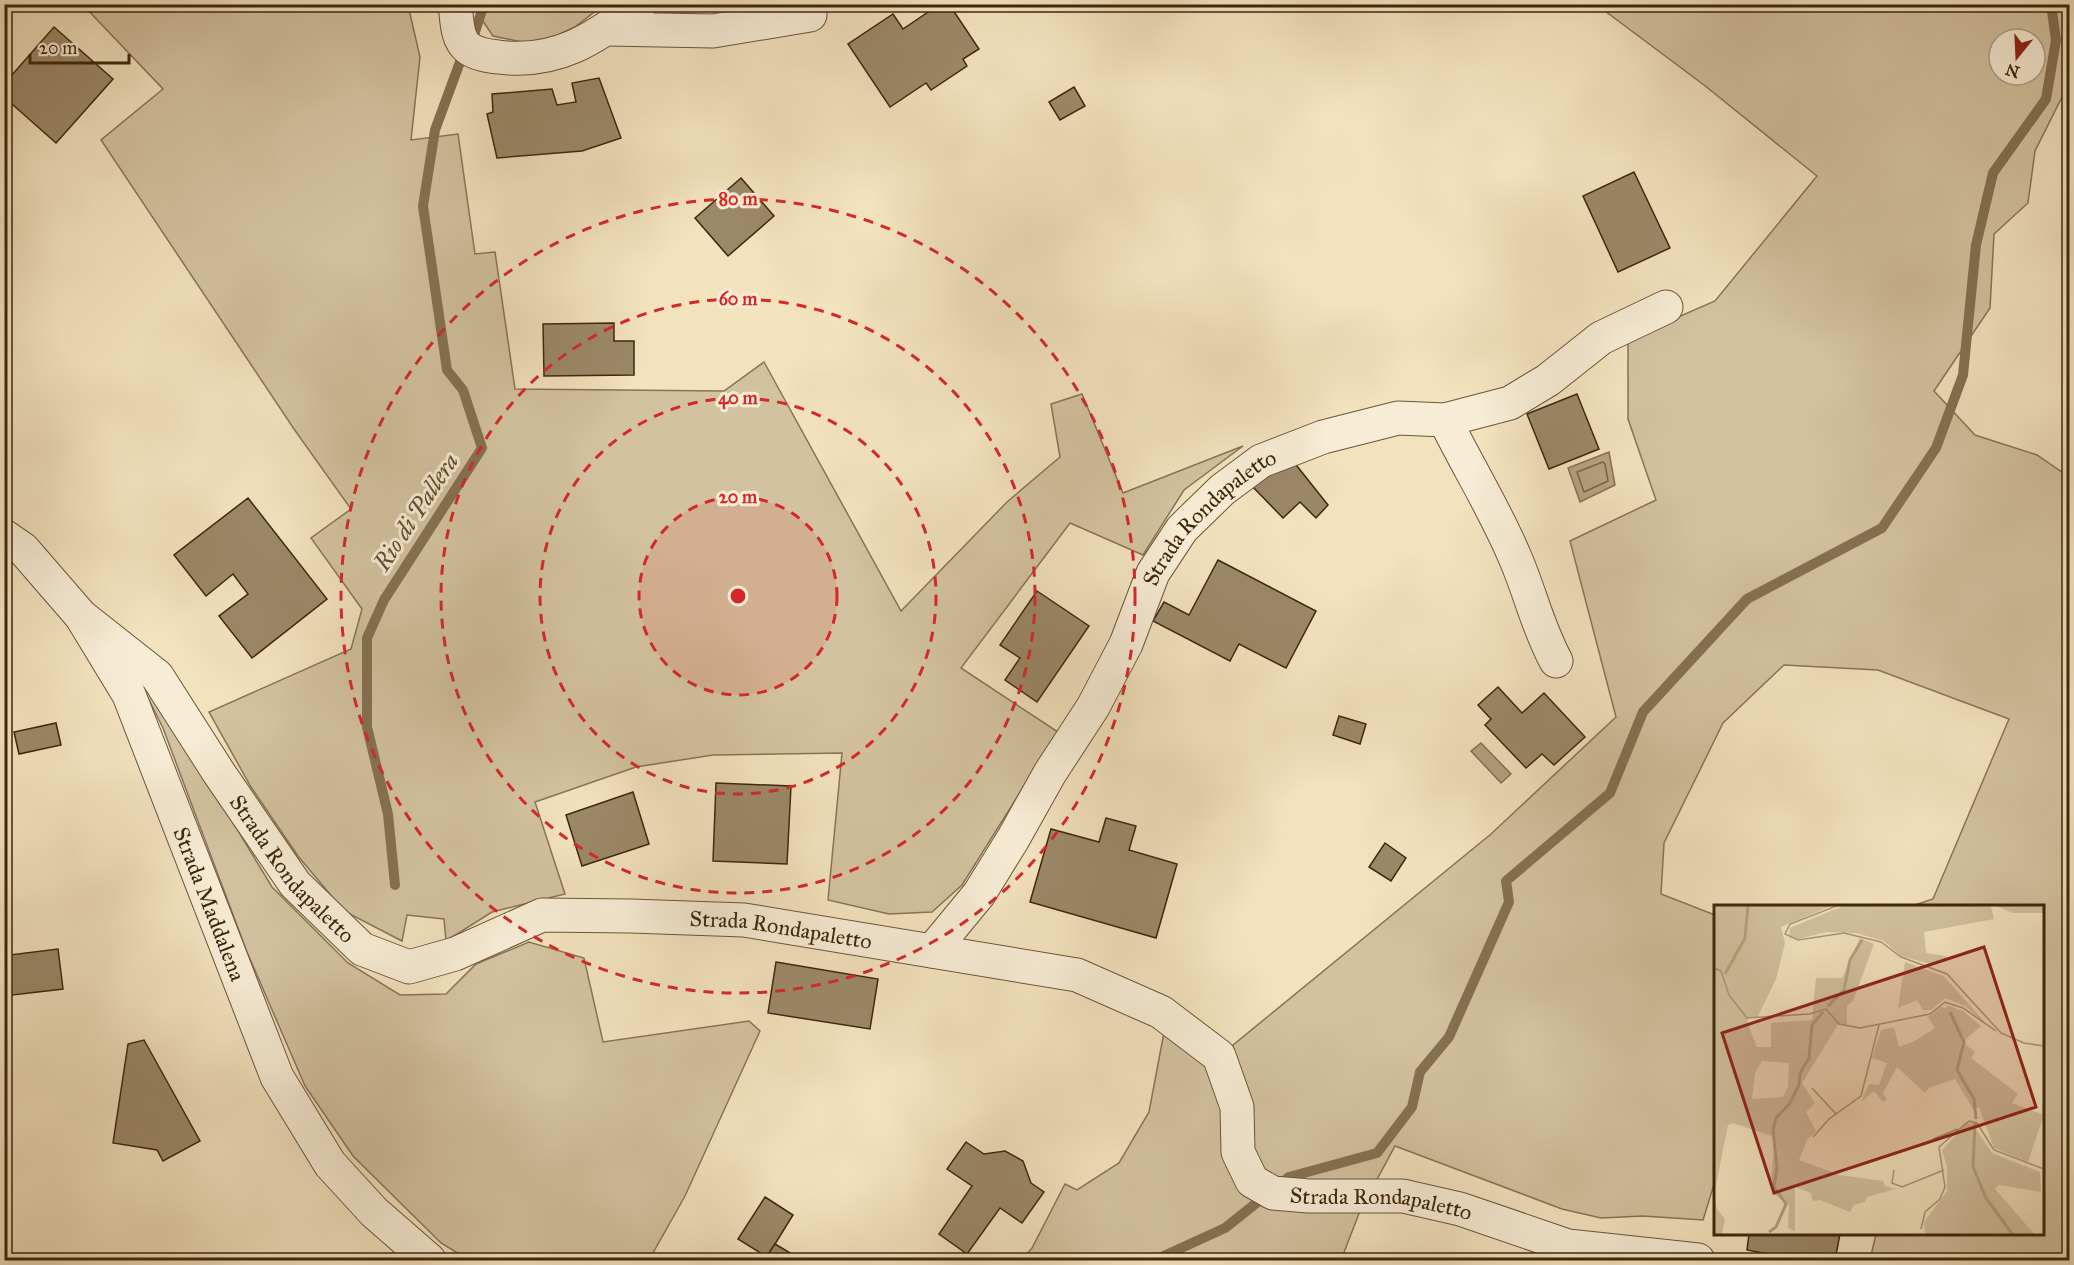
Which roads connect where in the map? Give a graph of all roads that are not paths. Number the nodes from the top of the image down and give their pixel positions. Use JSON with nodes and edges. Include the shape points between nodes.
{"nodes":[{"id":1,"x":455,"y":4,"type":"edge"},
{"id":2,"x":640,"y":4,"type":"edge"},
{"id":3,"x":810,"y":15,"type":"dead end"},
{"id":4,"x":607,"y":29,"type":"junction"},
{"id":5,"x":1666,"y":307,"type":"dead end"},
{"id":6,"x":1445,"y":420,"type":"junction"},
{"id":7,"x":4,"y":536,"type":"edge"},
{"id":8,"x":81,"y":616,"type":"junction"},
{"id":9,"x":1556,"y":661,"type":"dead end"},
{"id":10,"x":932,"y":951,"type":"junction"},
{"id":11,"x":429,"y":1260,"type":"edge"},
{"id":12,"x":1698,"y":1260,"type":"edge"}],
"edges":[{"from":1,"to":4,"type":"street","via":[[458,28],[466,47],[483,55],[515,59],[563,52]]},
{"from":2,"to":4,"type":"street"},
{"from":3,"to":4,"type":"street","via":[[712,31]]},
{"from":5,"to":6,"type":"street","name":"Strada Rondapaletto","via":[[1601,338],[1548,380],[1510,403]]},
{"from":6,"to":9,"type":"street","via":[[1492,507],[1542,636]]},
{"from":6,"to":10,"type":"street","name":"Strada Rondapaletto","via":[[1398,418],[1323,437],[1261,461],[1222,490],[1182,529],[1154,573],[1126,644],[1093,707],[979,894]]},
{"from":7,"to":8,"type":"street","name":"Strada Maddalena","via":[[23,549]]},
{"from":8,"to":10,"type":"street","name":"Strada Rondapaletto","via":[[157,676],[295,884],[363,949],[409,967],[455,954],[542,915],[744,920]]},
{"from":8,"to":11,"type":"street","name":"Strada Maddalena","via":[[129,695],[277,1077],[330,1164],[374,1212]]},
{"from":10,"to":12,"type":"street","name":"Strada Rondapaletto","via":[[1077,975],[1161,1012],[1219,1056],[1237,1107],[1238,1152],[1262,1187],[1309,1196],[1403,1196],[1460,1209],[1568,1246]]}]}
